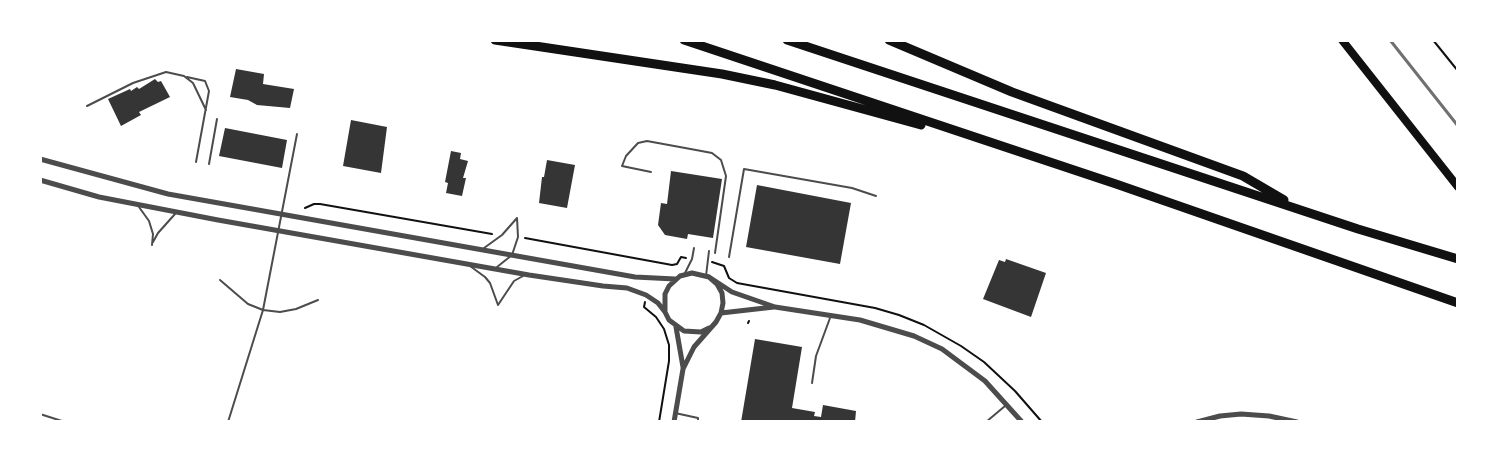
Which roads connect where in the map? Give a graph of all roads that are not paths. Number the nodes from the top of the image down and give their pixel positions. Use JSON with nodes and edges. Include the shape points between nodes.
{"nodes":[{"id":1,"x":495,"y":40,"type":"edge"},
{"id":2,"x":684,"y":40,"type":"edge"},
{"id":3,"x":787,"y":40,"type":"edge"},
{"id":4,"x":889,"y":40,"type":"edge"},
{"id":5,"x":1342,"y":40,"type":"edge"},
{"id":6,"x":184,"y":76,"type":"junction"},
{"id":7,"x":87,"y":106,"type":"dead end"},
{"id":8,"x":206,"y":110,"type":"junction"},
{"id":9,"x":217,"y":118,"type":"dead end"},
{"id":10,"x":297,"y":134,"type":"dead end"},
{"id":11,"x":983,"y":140,"type":"junction"},
{"id":12,"x":40,"y":159,"type":"edge"},
{"id":13,"x":196,"y":162,"type":"dead end"},
{"id":14,"x":209,"y":164,"type":"dead end"},
{"id":15,"x":651,"y":172,"type":"dead end"},
{"id":16,"x":40,"y":180,"type":"edge"},
{"id":17,"x":1458,"y":187,"type":"edge"},
{"id":18,"x":876,"y":196,"type":"dead end"},
{"id":19,"x":137,"y":205,"type":"junction"},
{"id":20,"x":1299,"y":209,"type":"junction"},
{"id":21,"x":176,"y":212,"type":"junction"},
{"id":22,"x":282,"y":215,"type":"junction"},
{"id":23,"x":280,"y":231,"type":"junction"},
{"id":24,"x":694,"y":248,"type":"dead end"},
{"id":25,"x":480,"y":250,"type":"junction"},
{"id":26,"x":709,"y":251,"type":"dead end"},
{"id":27,"x":715,"y":253,"type":"dead end"},
{"id":28,"x":512,"y":255,"type":"junction"},
{"id":29,"x":729,"y":257,"type":"dead end"},
{"id":30,"x":1458,"y":259,"type":"edge"},
{"id":31,"x":468,"y":264,"type":"junction"},
{"id":32,"x":494,"y":268,"type":"junction"},
{"id":33,"x":685,"y":274,"type":"junction"},
{"id":34,"x":529,"y":275,"type":"junction"},
{"id":35,"x":707,"y":277,"type":"junction"},
{"id":36,"x":675,"y":279,"type":"junction"},
{"id":37,"x":220,"y":280,"type":"dead end"},
{"id":38,"x":318,"y":300,"type":"dead end"},
{"id":39,"x":1456,"y":303,"type":"edge"},
{"id":40,"x":776,"y":306,"type":"junction"},
{"id":41,"x":264,"y":310,"type":"junction"},
{"id":42,"x":665,"y":312,"type":"junction"},
{"id":43,"x":721,"y":313,"type":"junction"},
{"id":44,"x":831,"y":315,"type":"junction"},
{"id":45,"x":676,"y":327,"type":"junction"},
{"id":46,"x":709,"y":328,"type":"junction"},
{"id":47,"x":683,"y":369,"type":"junction"},
{"id":48,"x":812,"y":383,"type":"dead end"},
{"id":49,"x":1007,"y":404,"type":"junction"},
{"id":50,"x":40,"y":414,"type":"edge"},
{"id":51,"x":675,"y":414,"type":"junction"},
{"id":52,"x":65,"y":422,"type":"edge"},
{"id":53,"x":228,"y":422,"type":"edge"},
{"id":54,"x":674,"y":422,"type":"edge"},
{"id":55,"x":698,"y":422,"type":"edge"},
{"id":56,"x":986,"y":422,"type":"edge"},
{"id":57,"x":1022,"y":422,"type":"edge"},
{"id":58,"x":1197,"y":422,"type":"edge"},
{"id":59,"x":1296,"y":422,"type":"edge"}],
"edges":[{"from":1,"to":11,"type":"highway","via":[[722,74]]},
{"from":2,"to":11,"type":"highway"},
{"from":3,"to":20,"type":"highway"},
{"from":4,"to":20,"type":"highway","via":[[1012,92],[1244,176]]},
{"from":5,"to":17,"type":"main road"},
{"from":6,"to":7,"type":"lane","via":[[166,72]]},
{"from":6,"to":8,"type":"lane","via":[[193,83]]},
{"from":6,"to":8,"type":"lane","via":[[205,81],[209,91]]},
{"from":8,"to":13,"type":"lane"},
{"from":9,"to":14,"type":"lane"},
{"from":10,"to":22,"type":"lane"},
{"from":11,"to":39,"type":"highway"},
{"from":12,"to":22,"type":"street","via":[[168,194]]},
{"from":15,"to":27,"type":"lane","via":[[622,166],[638,142],[712,153],[721,160],[726,176]]},
{"from":16,"to":19,"type":"street"},
{"from":18,"to":29,"type":"lane","via":[[852,188],[744,169]]},
{"from":19,"to":21,"type":"street"},
{"from":19,"to":21,"type":"lane","via":[[149,221],[152,245]]},
{"from":20,"to":30,"type":"highway"},
{"from":21,"to":23,"type":"street"},
{"from":22,"to":23,"type":"lane"},
{"from":22,"to":25,"type":"street"},
{"from":23,"to":31,"type":"street"},
{"from":23,"to":41,"type":"lane"},
{"from":24,"to":33,"type":"lane"},
{"from":25,"to":28,"type":"street"},
{"from":25,"to":28,"type":"lane","via":[[502,235],[517,218],[518,237]]},
{"from":26,"to":35,"type":"lane"},
{"from":28,"to":32,"type":"lane"},
{"from":28,"to":36,"type":"street","via":[[635,277]]},
{"from":31,"to":32,"type":"street"},
{"from":31,"to":34,"type":"lane","via":[[490,283],[498,305],[514,281]]},
{"from":32,"to":34,"type":"street"},
{"from":33,"to":35,"type":"street"},
{"from":33,"to":36,"type":"street"},
{"from":34,"to":42,"type":"street","via":[[637,291]]},
{"from":35,"to":40,"type":"street","via":[[732,292]]},
{"from":35,"to":43,"type":"street","via":[[722,293]]},
{"from":36,"to":42,"type":"street","via":[[665,294]]},
{"from":37,"to":41,"type":"lane","via":[[248,304]]},
{"from":38,"to":41,"type":"lane","via":[[280,312]]},
{"from":40,"to":43,"type":"street"},
{"from":40,"to":44,"type":"street"},
{"from":41,"to":53,"type":"lane"},
{"from":42,"to":45,"type":"street"},
{"from":43,"to":46,"type":"street"},
{"from":44,"to":48,"type":"lane","via":[[816,356]]},
{"from":44,"to":49,"type":"street","via":[[889,327],[942,349],[985,381]]},
{"from":45,"to":46,"type":"street","via":[[692,332]]},
{"from":45,"to":47,"type":"street"},
{"from":46,"to":47,"type":"street"},
{"from":47,"to":51,"type":"street"},
{"from":49,"to":56,"type":"lane"},
{"from":49,"to":57,"type":"street"},
{"from":50,"to":52,"type":"lane"},
{"from":51,"to":54,"type":"street"},
{"from":51,"to":55,"type":"lane","via":[[699,418]]},
{"from":58,"to":59,"type":"street","via":[[1241,414]]}]}
